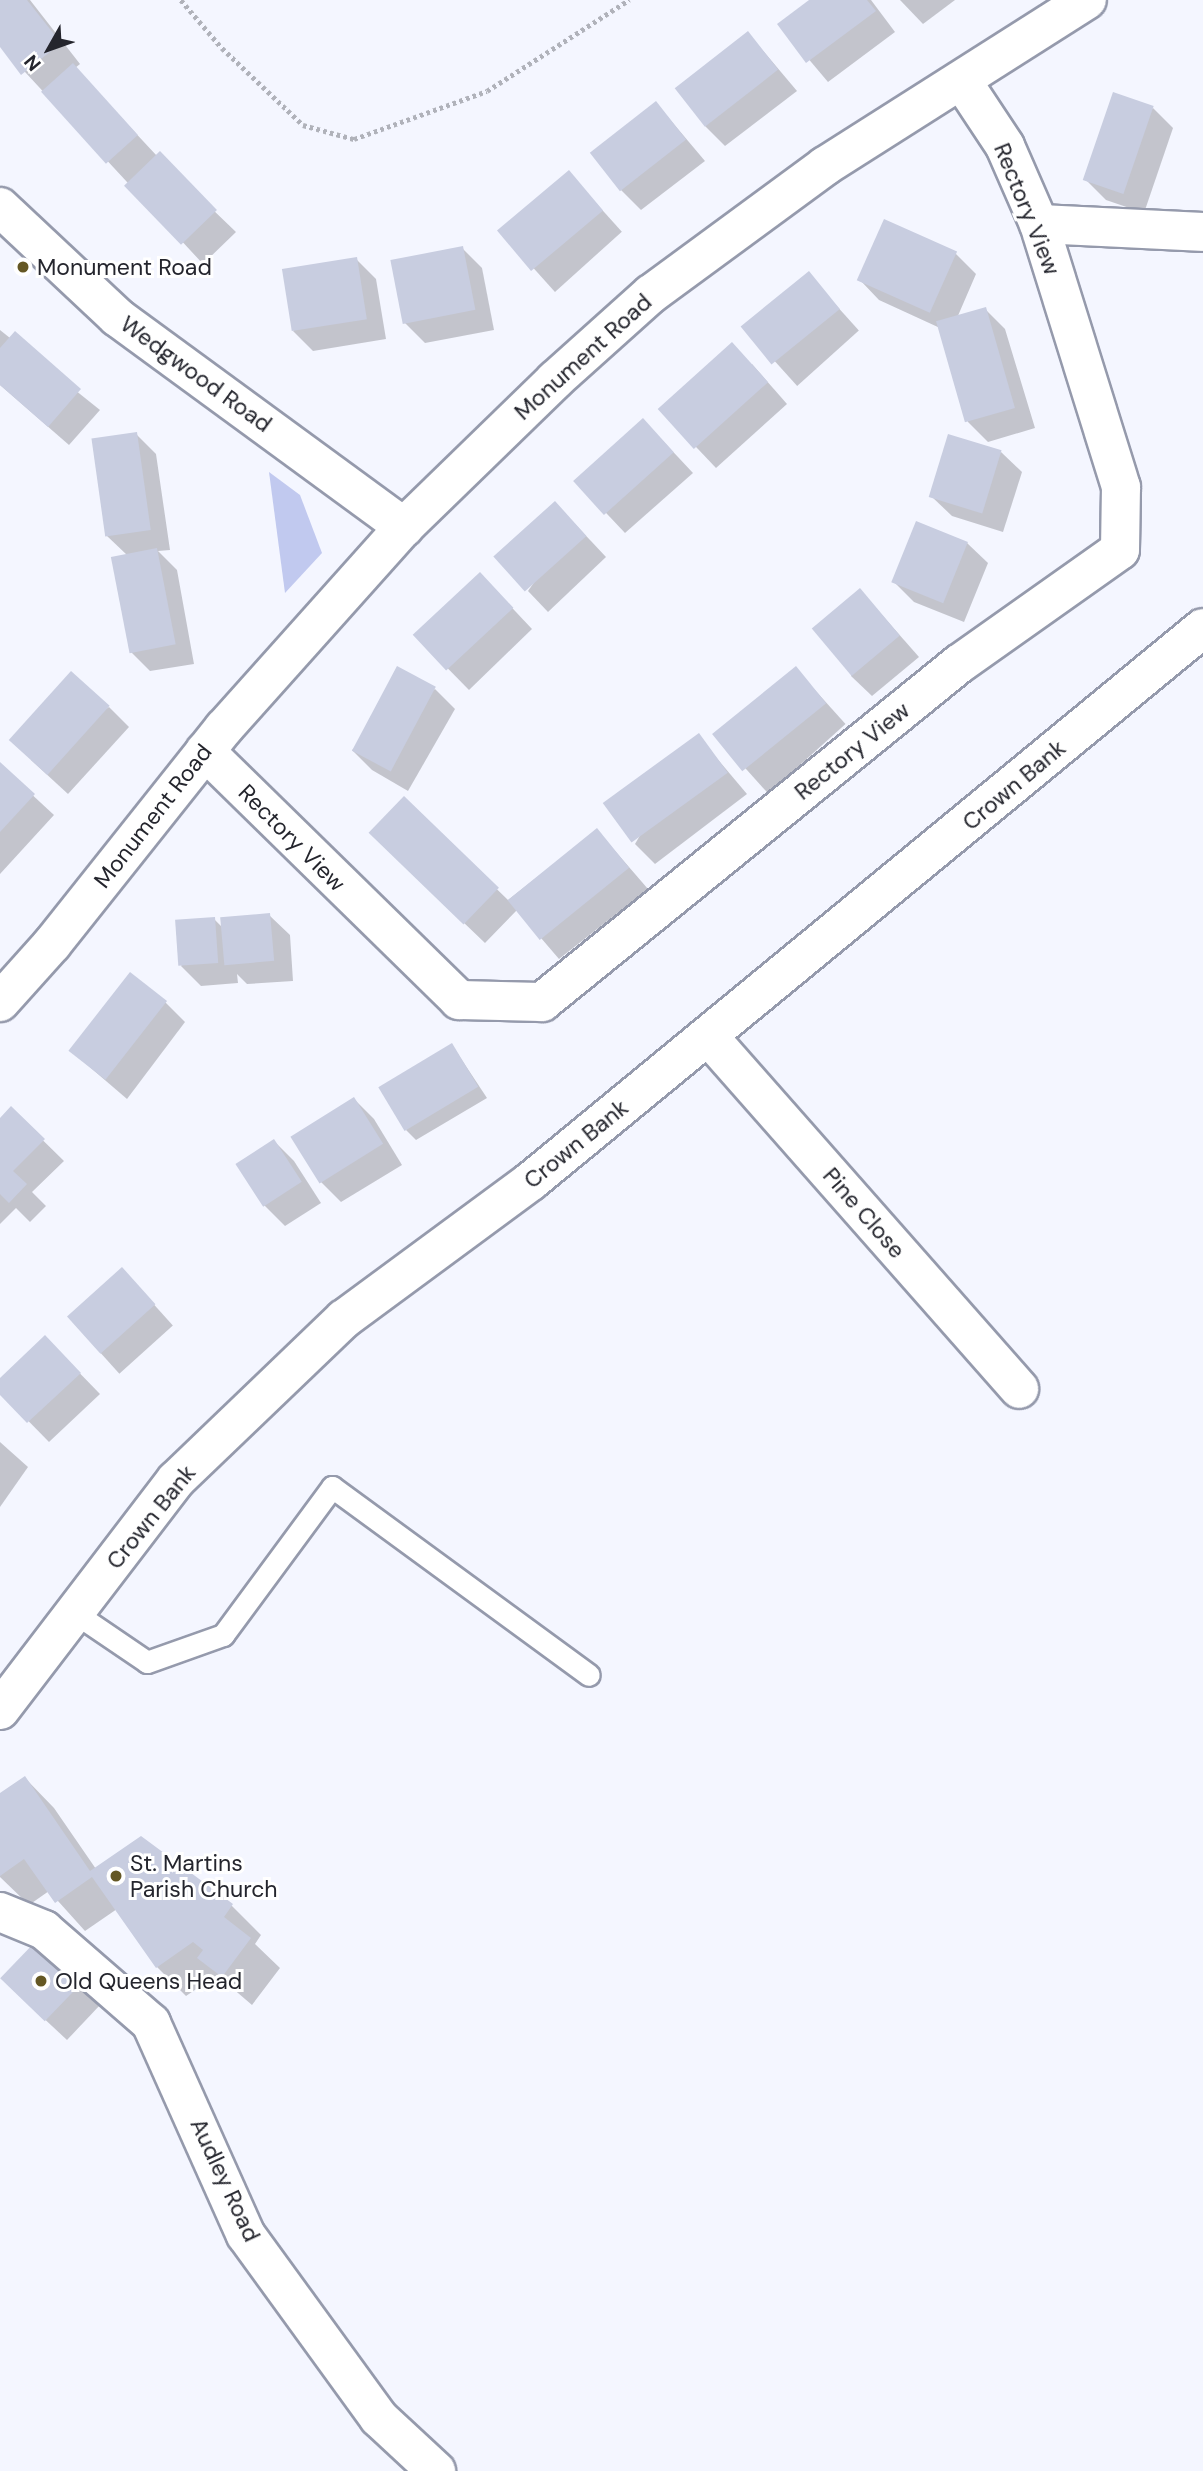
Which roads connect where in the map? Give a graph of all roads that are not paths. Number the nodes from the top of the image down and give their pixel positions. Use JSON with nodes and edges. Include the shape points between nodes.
{"nodes":[{"id":1,"x":1087,"y":0,"type":"edge"},
{"id":2,"x":962,"y":81,"type":"junction"},
{"id":3,"x":0,"y":207,"type":"edge"},
{"id":4,"x":1039,"y":224,"type":"junction"},
{"id":5,"x":1203,"y":232,"type":"edge"},
{"id":6,"x":404,"y":527,"type":"junction"},
{"id":7,"x":1203,"y":628,"type":"edge"},
{"id":8,"x":205,"y":751,"type":"junction"},
{"id":9,"x":0,"y":1002,"type":"edge"},
{"id":10,"x":709,"y":1037,"type":"junction"},
{"id":11,"x":1019,"y":1389,"type":"dead end"},
{"id":12,"x":75,"y":1613,"type":"junction"},
{"id":13,"x":589,"y":1675,"type":"dead end"},
{"id":14,"x":0,"y":1710,"type":"edge"},
{"id":15,"x":0,"y":1912,"type":"edge"},
{"id":16,"x":436,"y":2471,"type":"edge"}],
"edges":[{"from":1,"to":2,"type":"street","name":"Monument Road"},
{"from":2,"to":4,"type":"street","name":"Rectory View","via":[[1005,146]]},
{"from":2,"to":6,"type":"street","name":"Monument Road","via":[[825,166],[651,293]]},
{"from":3,"to":6,"type":"street","name":"Wedgwood Road","via":[[117,317]]},
{"from":4,"to":5,"type":"street"},
{"from":4,"to":8,"type":"street","name":"Rectory View","via":[[1121,487],[1120,550],[959,664],[541,1002],[459,1000]]},
{"from":6,"to":8,"type":"street","name":"Monument Road"},
{"from":7,"to":10,"type":"street","name":"Crown Bank"},
{"from":8,"to":9,"type":"street","name":"Monument Road","via":[[52,944]]},
{"from":10,"to":11,"type":"street","name":"Pine Close"},
{"from":10,"to":12,"type":"street","name":"Crown Bank","via":[[531,1181],[344,1319],[176,1480]]},
{"from":12,"to":13,"type":"lane","via":[[147,1662],[223,1635],[332,1487]]},
{"from":12,"to":14,"type":"street","name":"Crown Bank"},
{"from":15,"to":16,"type":"street","name":"Audley Road","via":[[44,1930],[151,2023],[246,2235],[379,2418]]}]}
